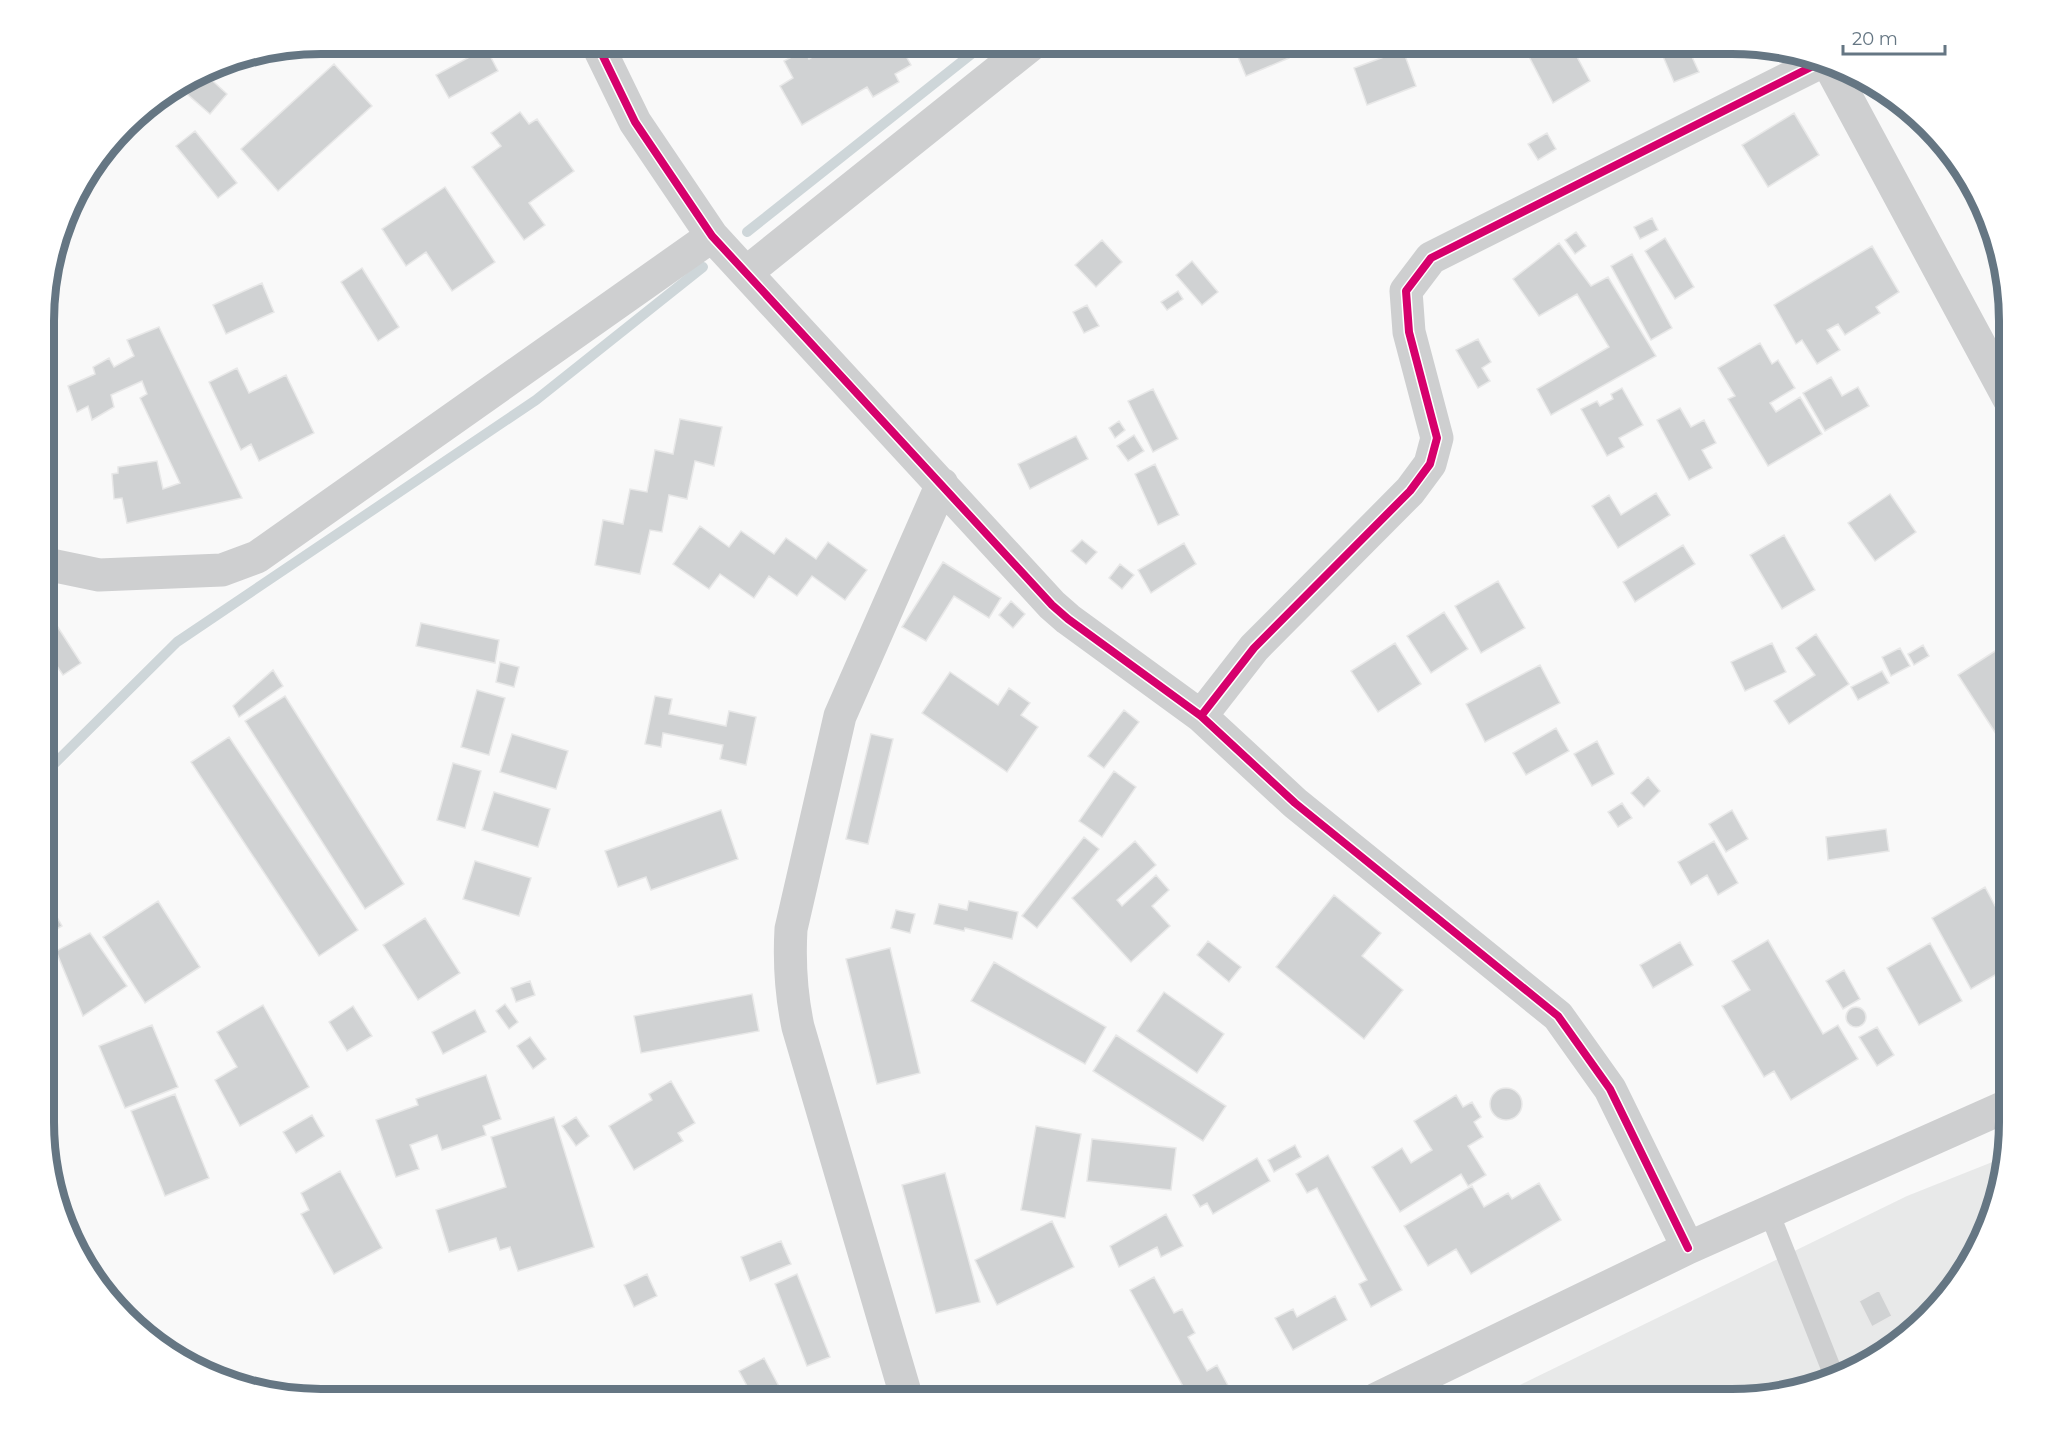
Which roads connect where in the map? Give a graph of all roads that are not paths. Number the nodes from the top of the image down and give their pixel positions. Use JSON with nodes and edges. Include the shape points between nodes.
{"nodes":[{"id":1,"x":602,"y":54,"type":"edge"},
{"id":2,"x":1020,"y":54,"type":"edge"},
{"id":3,"x":1814,"y":67,"type":"edge"},
{"id":4,"x":1833,"y":74,"type":"edge"},
{"id":5,"x":712,"y":236,"type":"junction"},
{"id":6,"x":747,"y":272,"type":"junction"},
{"id":7,"x":1999,"y":381,"type":"edge"},
{"id":8,"x":942,"y":484,"type":"junction"},
{"id":9,"x":54,"y":566,"type":"edge"},
{"id":10,"x":1201,"y":716,"type":"junction"},
{"id":11,"x":1999,"y":1109,"type":"edge"},
{"id":12,"x":1769,"y":1212,"type":"junction"},
{"id":13,"x":1688,"y":1248,"type":"junction"},
{"id":14,"x":1832,"y":1370,"type":"edge"},
{"id":15,"x":904,"y":1389,"type":"edge"},
{"id":16,"x":1397,"y":1389,"type":"edge"}],
"edges":[{"from":1,"to":5,"type":"street","via":[[635,122]]},
{"from":2,"to":6,"type":"street"},
{"from":3,"to":10,"type":"street","via":[[1431,258],[1406,291],[1409,332],[1437,438],[1430,464],[1410,491],[1254,648]]},
{"from":4,"to":7,"type":"street"},
{"from":5,"to":6,"type":"street"},
{"from":5,"to":9,"type":"street","via":[[257,557],[222,570],[99,575]]},
{"from":6,"to":8,"type":"street"},
{"from":8,"to":10,"type":"street","via":[[1068,619]]},
{"from":8,"to":15,"type":"street","via":[[840,716],[792,929],[789,963],[798,1028]]},
{"from":10,"to":13,"type":"street","via":[[1295,802],[1558,1016],[1611,1089]]},
{"from":11,"to":12,"type":"street"},
{"from":12,"to":13,"type":"street"},
{"from":12,"to":14,"type":"lane"},
{"from":13,"to":16,"type":"street"}]}
